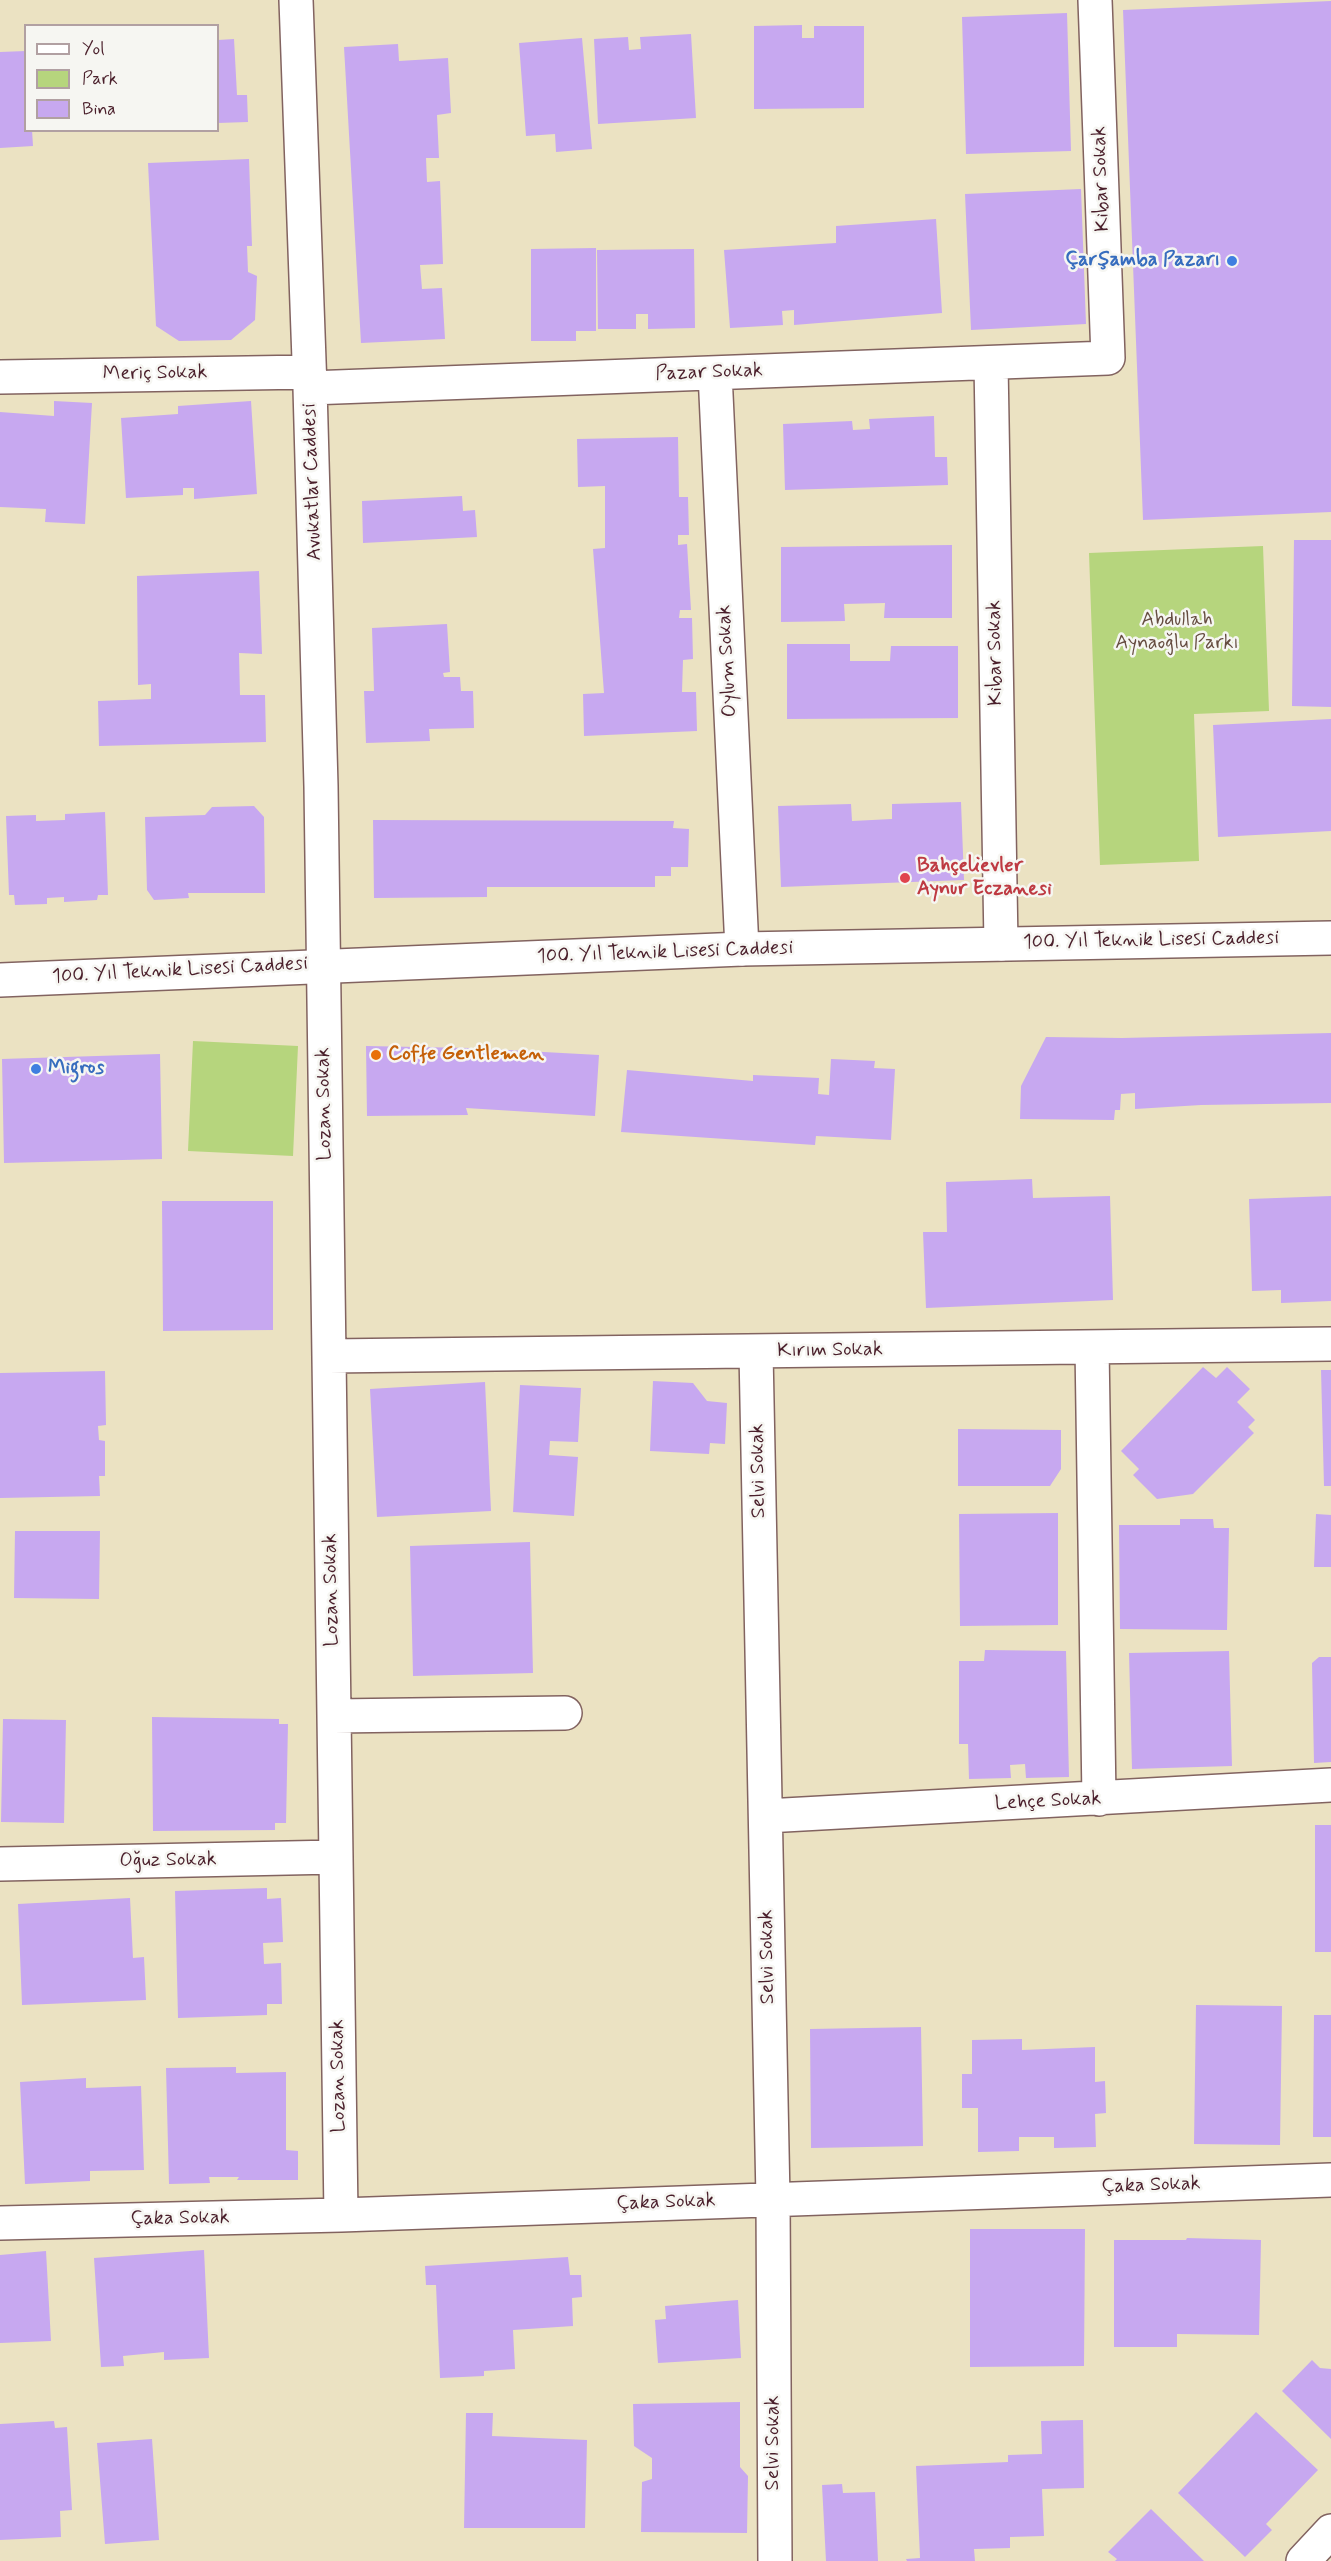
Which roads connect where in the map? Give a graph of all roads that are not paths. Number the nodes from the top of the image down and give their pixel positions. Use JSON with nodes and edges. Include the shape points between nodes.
{"nodes":[{"id":1,"x":296,"y":0,"type":"edge"},
{"id":2,"x":1095,"y":0,"type":"edge"},
{"id":3,"x":1108,"y":358,"type":"joint"},
{"id":4,"x":991,"y":363,"type":"junction"},
{"id":5,"x":715,"y":373,"type":"junction"},
{"id":6,"x":0,"y":377,"type":"edge"},
{"id":7,"x":310,"y":380,"type":"junction"},
{"id":8,"x":1331,"y":938,"type":"edge"},
{"id":9,"x":1001,"y":944,"type":"junction"},
{"id":10,"x":742,"y":949,"type":"junction"},
{"id":11,"x":323,"y":965,"type":"junction"},
{"id":12,"x":0,"y":980,"type":"edge"},
{"id":13,"x":1331,"y":1344,"type":"edge"},
{"id":14,"x":1092,"y":1347,"type":"junction"},
{"id":15,"x":756,"y":1352,"type":"junction"},
{"id":16,"x":329,"y":1356,"type":"junction"},
{"id":17,"x":565,"y":1713,"type":"dead end"},
{"id":18,"x":334,"y":1716,"type":"junction"},
{"id":19,"x":1331,"y":1785,"type":"edge"},
{"id":20,"x":1099,"y":1799,"type":"junction"},
{"id":21,"x":766,"y":1816,"type":"junction"},
{"id":22,"x":336,"y":1857,"type":"junction"},
{"id":23,"x":0,"y":1864,"type":"edge"},
{"id":24,"x":1331,"y":2180,"type":"edge"},
{"id":25,"x":773,"y":2199,"type":"junction"},
{"id":26,"x":341,"y":2216,"type":"junction"},
{"id":27,"x":0,"y":2223,"type":"edge"},
{"id":28,"x":1331,"y":2531,"type":"edge"},
{"id":29,"x":775,"y":2561,"type":"edge"},
{"id":30,"x":1303,"y":2561,"type":"edge"}],
"edges":[{"from":1,"to":7,"type":"street","name":"Avukatlar Caddesi"},
{"from":2,"to":3,"type":"street","name":"Kibar Sokak"},
{"from":3,"to":4,"type":"street","name":"Pazar Sokak"},
{"from":4,"to":5,"type":"street","name":"Pazar Sokak"},
{"from":4,"to":9,"type":"street","name":"Kibar Sokak"},
{"from":5,"to":7,"type":"street","name":"Pazar Sokak"},
{"from":5,"to":10,"type":"street","name":"Oylum Sokak"},
{"from":6,"to":7,"type":"street","name":"Meriç Sokak"},
{"from":7,"to":11,"type":"street","name":"Avukatlar Caddesi"},
{"from":8,"to":9,"type":"street","name":"100. Yıl Teknik Lisesi Caddesi"},
{"from":9,"to":10,"type":"street","name":"100. Yıl Teknik Lisesi Caddesi"},
{"from":10,"to":11,"type":"street","name":"100. Yıl Teknik Lisesi Caddesi"},
{"from":11,"to":12,"type":"street","name":"100. Yıl Teknik Lisesi Caddesi"},
{"from":11,"to":16,"type":"street","name":"Lozan Sokak"},
{"from":13,"to":14,"type":"street","name":"Kırım Sokak"},
{"from":14,"to":15,"type":"street","name":"Kırım Sokak"},
{"from":14,"to":20,"type":"street"},
{"from":15,"to":16,"type":"street","name":"Kırım Sokak"},
{"from":15,"to":21,"type":"street","name":"Selvi Sokak"},
{"from":16,"to":18,"type":"street","name":"Lozan Sokak"},
{"from":17,"to":18,"type":"street"},
{"from":18,"to":22,"type":"street","name":"Lozan Sokak"},
{"from":19,"to":20,"type":"street","name":"Lehçe Sokak"},
{"from":20,"to":21,"type":"street","name":"Lehçe Sokak"},
{"from":21,"to":25,"type":"street","name":"Selvi Sokak"},
{"from":22,"to":23,"type":"street","name":"Oğuz Sokak"},
{"from":22,"to":26,"type":"street","name":"Lozan Sokak"},
{"from":24,"to":25,"type":"street","name":"Çaka Sokak"},
{"from":25,"to":26,"type":"street","name":"Çaka Sokak"},
{"from":25,"to":29,"type":"street","name":"Selvi Sokak"},
{"from":26,"to":27,"type":"street","name":"Çaka Sokak"},
{"from":28,"to":30,"type":"street"}]}
